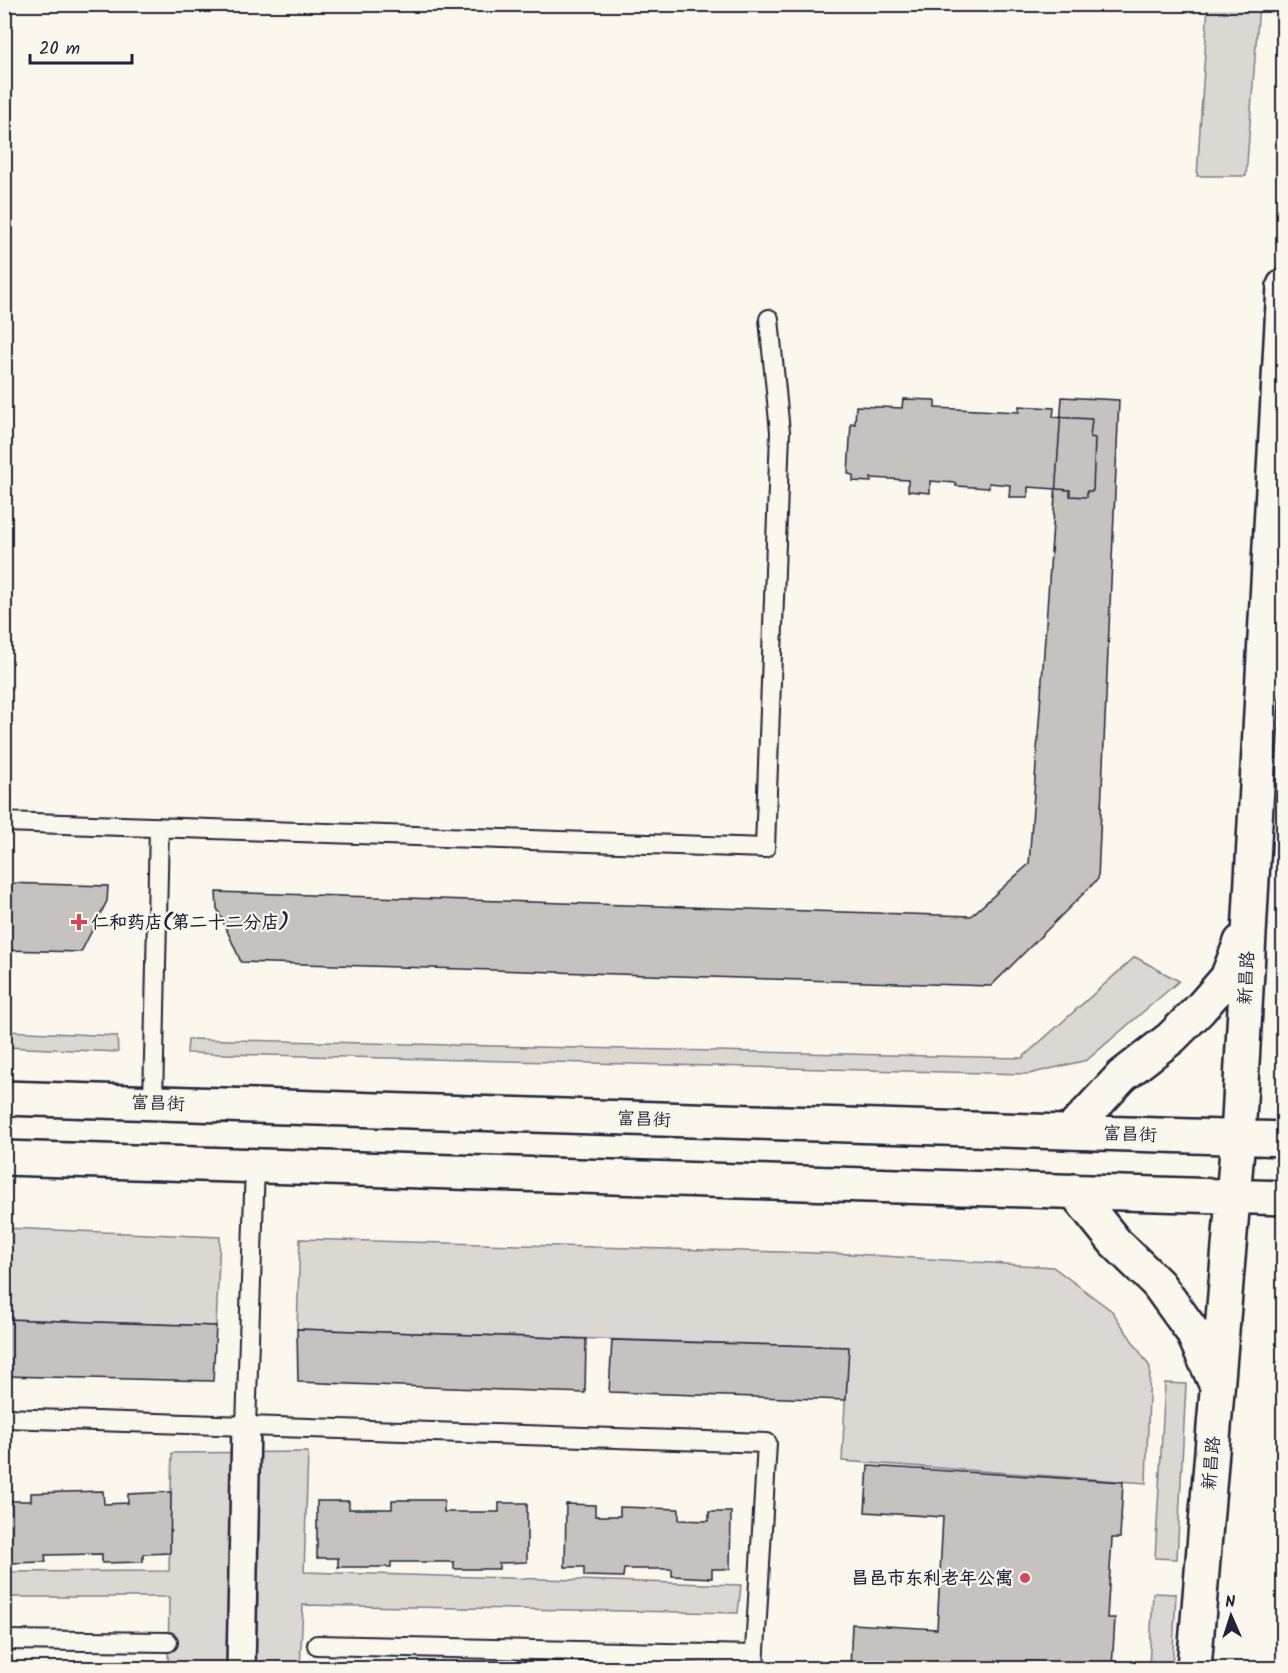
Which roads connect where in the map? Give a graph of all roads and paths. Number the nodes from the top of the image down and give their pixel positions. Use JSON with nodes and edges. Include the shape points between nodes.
{"nodes":[{"id":1,"x":1284,"y":286,"type":"edge"},
{"id":2,"x":770,"y":319,"type":"dead end"},
{"id":3,"x":4,"y":822,"type":"edge"},
{"id":4,"x":159,"y":827,"type":"junction"},
{"id":5,"x":1249,"y":921,"type":"junction"},
{"id":6,"x":4,"y":1098,"type":"edge"},
{"id":7,"x":153,"y":1103,"type":"junction"},
{"id":8,"x":1070,"y":1132,"type":"junction"},
{"id":9,"x":1238,"y":1138,"type":"junction"},
{"id":10,"x":1284,"y":1139,"type":"edge"},
{"id":11,"x":4,"y":1158,"type":"edge"},
{"id":12,"x":255,"y":1166,"type":"junction"},
{"id":13,"x":1074,"y":1191,"type":"junction"},
{"id":14,"x":1232,"y":1197,"type":"junction"},
{"id":15,"x":1284,"y":1198,"type":"edge"},
{"id":16,"x":1217,"y":1387,"type":"junction"},
{"id":17,"x":4,"y":1418,"type":"edge"},
{"id":18,"x":246,"y":1426,"type":"junction"},
{"id":19,"x":4,"y":1640,"type":"edge"},
{"id":20,"x":168,"y":1642,"type":"dead end"},
{"id":21,"x":317,"y":1646,"type":"dead end"},
{"id":22,"x":754,"y":1662,"type":"edge"},
{"id":23,"x":242,"y":1668,"type":"edge"},
{"id":24,"x":1194,"y":1668,"type":"edge"}],
"edges":[{"from":1,"to":5,"type":"main road","name":"新昌路"},
{"from":2,"to":4,"type":"lane","via":[[780,432],[765,848]]},
{"from":3,"to":4,"type":"lane"},
{"from":4,"to":7,"type":"lane"},
{"from":5,"to":8,"type":"main road","via":[[1227,978],[1178,1031],[1122,1076]]},
{"from":5,"to":9,"type":"main road","name":"新昌路"},
{"from":6,"to":7,"type":"main road","name":"富昌街"},
{"from":7,"to":8,"type":"main road","name":"富昌街"},
{"from":8,"to":9,"type":"main road","name":"富昌街"},
{"from":9,"to":10,"type":"main road","name":"富昌街"},
{"from":9,"to":14,"type":"main road","name":"新昌路"},
{"from":11,"to":12,"type":"main road"},
{"from":12,"to":13,"type":"main road"},
{"from":12,"to":18,"type":"lane"},
{"from":13,"to":14,"type":"main road"},
{"from":13,"to":16,"type":"main road","via":[[1116,1242],[1158,1284],[1192,1330]]},
{"from":14,"to":15,"type":"main road"},
{"from":14,"to":16,"type":"main road","name":"新昌路"},
{"from":16,"to":24,"type":"main road","name":"新昌路"},
{"from":17,"to":18,"type":"lane"},
{"from":18,"to":22,"type":"lane","via":[[767,1443]]},
{"from":18,"to":23,"type":"street"},
{"from":19,"to":20,"type":"lane"},
{"from":21,"to":22,"type":"lane"}]}
